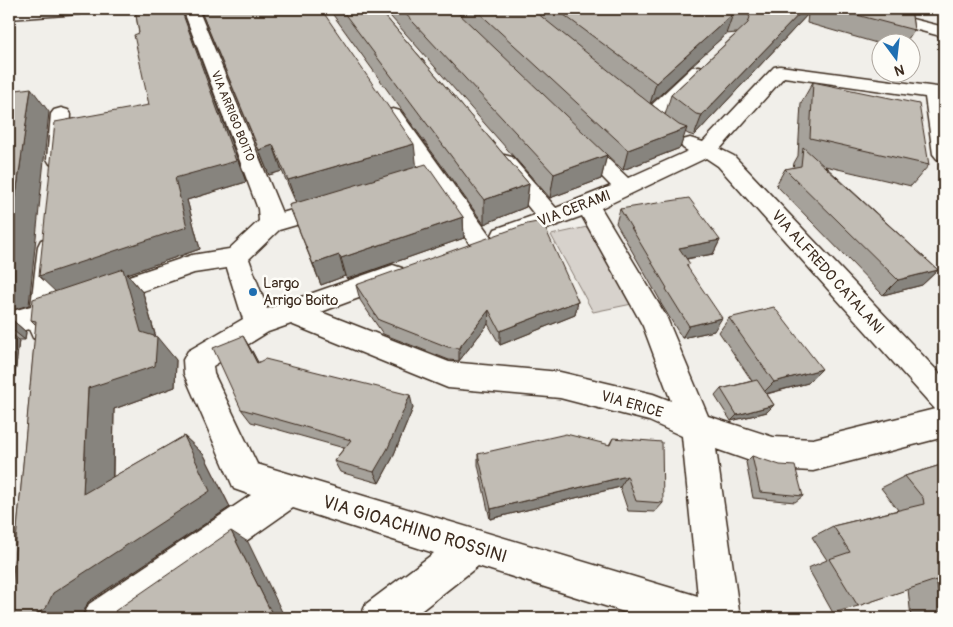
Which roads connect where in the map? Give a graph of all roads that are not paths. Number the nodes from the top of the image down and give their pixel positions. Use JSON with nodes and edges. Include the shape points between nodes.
{"nodes":[{"id":1,"x":79,"y":9,"type":"edge"},
{"id":2,"x":190,"y":9,"type":"edge"},
{"id":3,"x":855,"y":9,"type":"edge"},
{"id":4,"x":9,"y":14,"type":"edge"},
{"id":5,"x":944,"y":32,"type":"edge"},
{"id":6,"x":712,"y":58,"type":"edge"},
{"id":7,"x":939,"y":94,"type":"edge"},
{"id":8,"x":385,"y":103,"type":"edge"},
{"id":9,"x":636,"y":105,"type":"edge"},
{"id":10,"x":61,"y":114,"type":"dead end"},
{"id":11,"x":650,"y":117,"type":"junction"},
{"id":12,"x":562,"y":126,"type":"edge"},
{"id":13,"x":942,"y":129,"type":"edge"},
{"id":14,"x":494,"y":150,"type":"edge"},
{"id":15,"x":707,"y":150,"type":"junction"},
{"id":16,"x":944,"y":154,"type":"edge"},
{"id":17,"x":625,"y":187,"type":"junction"},
{"id":18,"x":55,"y":190,"type":"edge"},
{"id":19,"x":351,"y":200,"type":"edge"},
{"id":20,"x":588,"y":205,"type":"junction"},
{"id":21,"x":53,"y":218,"type":"edge"},
{"id":22,"x":551,"y":218,"type":"junction"},
{"id":23,"x":271,"y":224,"type":"junction"},
{"id":24,"x":236,"y":257,"type":"junction"},
{"id":25,"x":417,"y":266,"type":"edge"},
{"id":26,"x":322,"y":312,"type":"junction"},
{"id":27,"x":45,"y":314,"type":"junction"},
{"id":28,"x":9,"y":323,"type":"edge"},
{"id":29,"x":258,"y":324,"type":"junction"},
{"id":30,"x":41,"y":353,"type":"edge"},
{"id":31,"x":944,"y":399,"type":"edge"},
{"id":32,"x":944,"y":422,"type":"edge"},
{"id":33,"x":696,"y":427,"type":"junction"},
{"id":34,"x":288,"y":491,"type":"junction"},
{"id":35,"x":474,"y":546,"type":"junction"},
{"id":36,"x":699,"y":617,"type":"edge"},
{"id":37,"x":103,"y":618,"type":"edge"},
{"id":38,"x":380,"y":618,"type":"edge"}],
"edges":[{"from":1,"to":4,"type":"street"},
{"from":2,"to":23,"type":"street","name":"VIA ARRIGO BOITO","via":[[270,209]]},
{"from":3,"to":5,"type":"street"},
{"from":6,"to":11,"type":"street"},
{"from":7,"to":13,"type":"street"},
{"from":7,"to":15,"type":"street","via":[[780,71]]},
{"from":8,"to":22,"type":"street","name":"VIA CERAMI","via":[[425,177],[473,246]]},
{"from":9,"to":11,"type":"street","name":"VIA ALFREDO CATALANI"},
{"from":10,"to":18,"type":"street"},
{"from":11,"to":15,"type":"street","name":"VIA ALFREDO CATALANI","via":[[680,140]]},
{"from":12,"to":17,"type":"street"},
{"from":13,"to":16,"type":"street"},
{"from":14,"to":22,"type":"street"},
{"from":15,"to":17,"type":"street","name":"VIA CERAMI"},
{"from":15,"to":31,"type":"street","name":"VIA ALFREDO CATALANI","via":[[726,161]]},
{"from":17,"to":20,"type":"street","name":"VIA CERAMI"},
{"from":19,"to":23,"type":"street"},
{"from":20,"to":22,"type":"street","name":"VIA CERAMI"},
{"from":20,"to":33,"type":"street","via":[[656,324]]},
{"from":21,"to":27,"type":"street"},
{"from":23,"to":24,"type":"street"},
{"from":24,"to":27,"type":"street","via":[[192,264]]},
{"from":24,"to":29,"type":"street"},
{"from":25,"to":26,"type":"street"},
{"from":26,"to":29,"type":"street","via":[[291,312]]},
{"from":26,"to":33,"type":"street","name":"VIA ERICE","via":[[448,375],[560,386],[654,408]]},
{"from":27,"to":28,"type":"street"},
{"from":27,"to":30,"type":"street"},
{"from":29,"to":34,"type":"street","name":"VIA GIOACHINO ROSSINI","via":[[198,360],[199,374],[246,477]]},
{"from":32,"to":33,"type":"street","name":"VIA ERICE","via":[[813,455],[773,454]]},
{"from":33,"to":36,"type":"street"},
{"from":34,"to":35,"type":"street","name":"VIA GIOACHINO ROSSINI"},
{"from":34,"to":37,"type":"street"},
{"from":35,"to":36,"type":"street","name":"VIA GIOACHINO ROSSINI"},
{"from":35,"to":38,"type":"street"}]}
